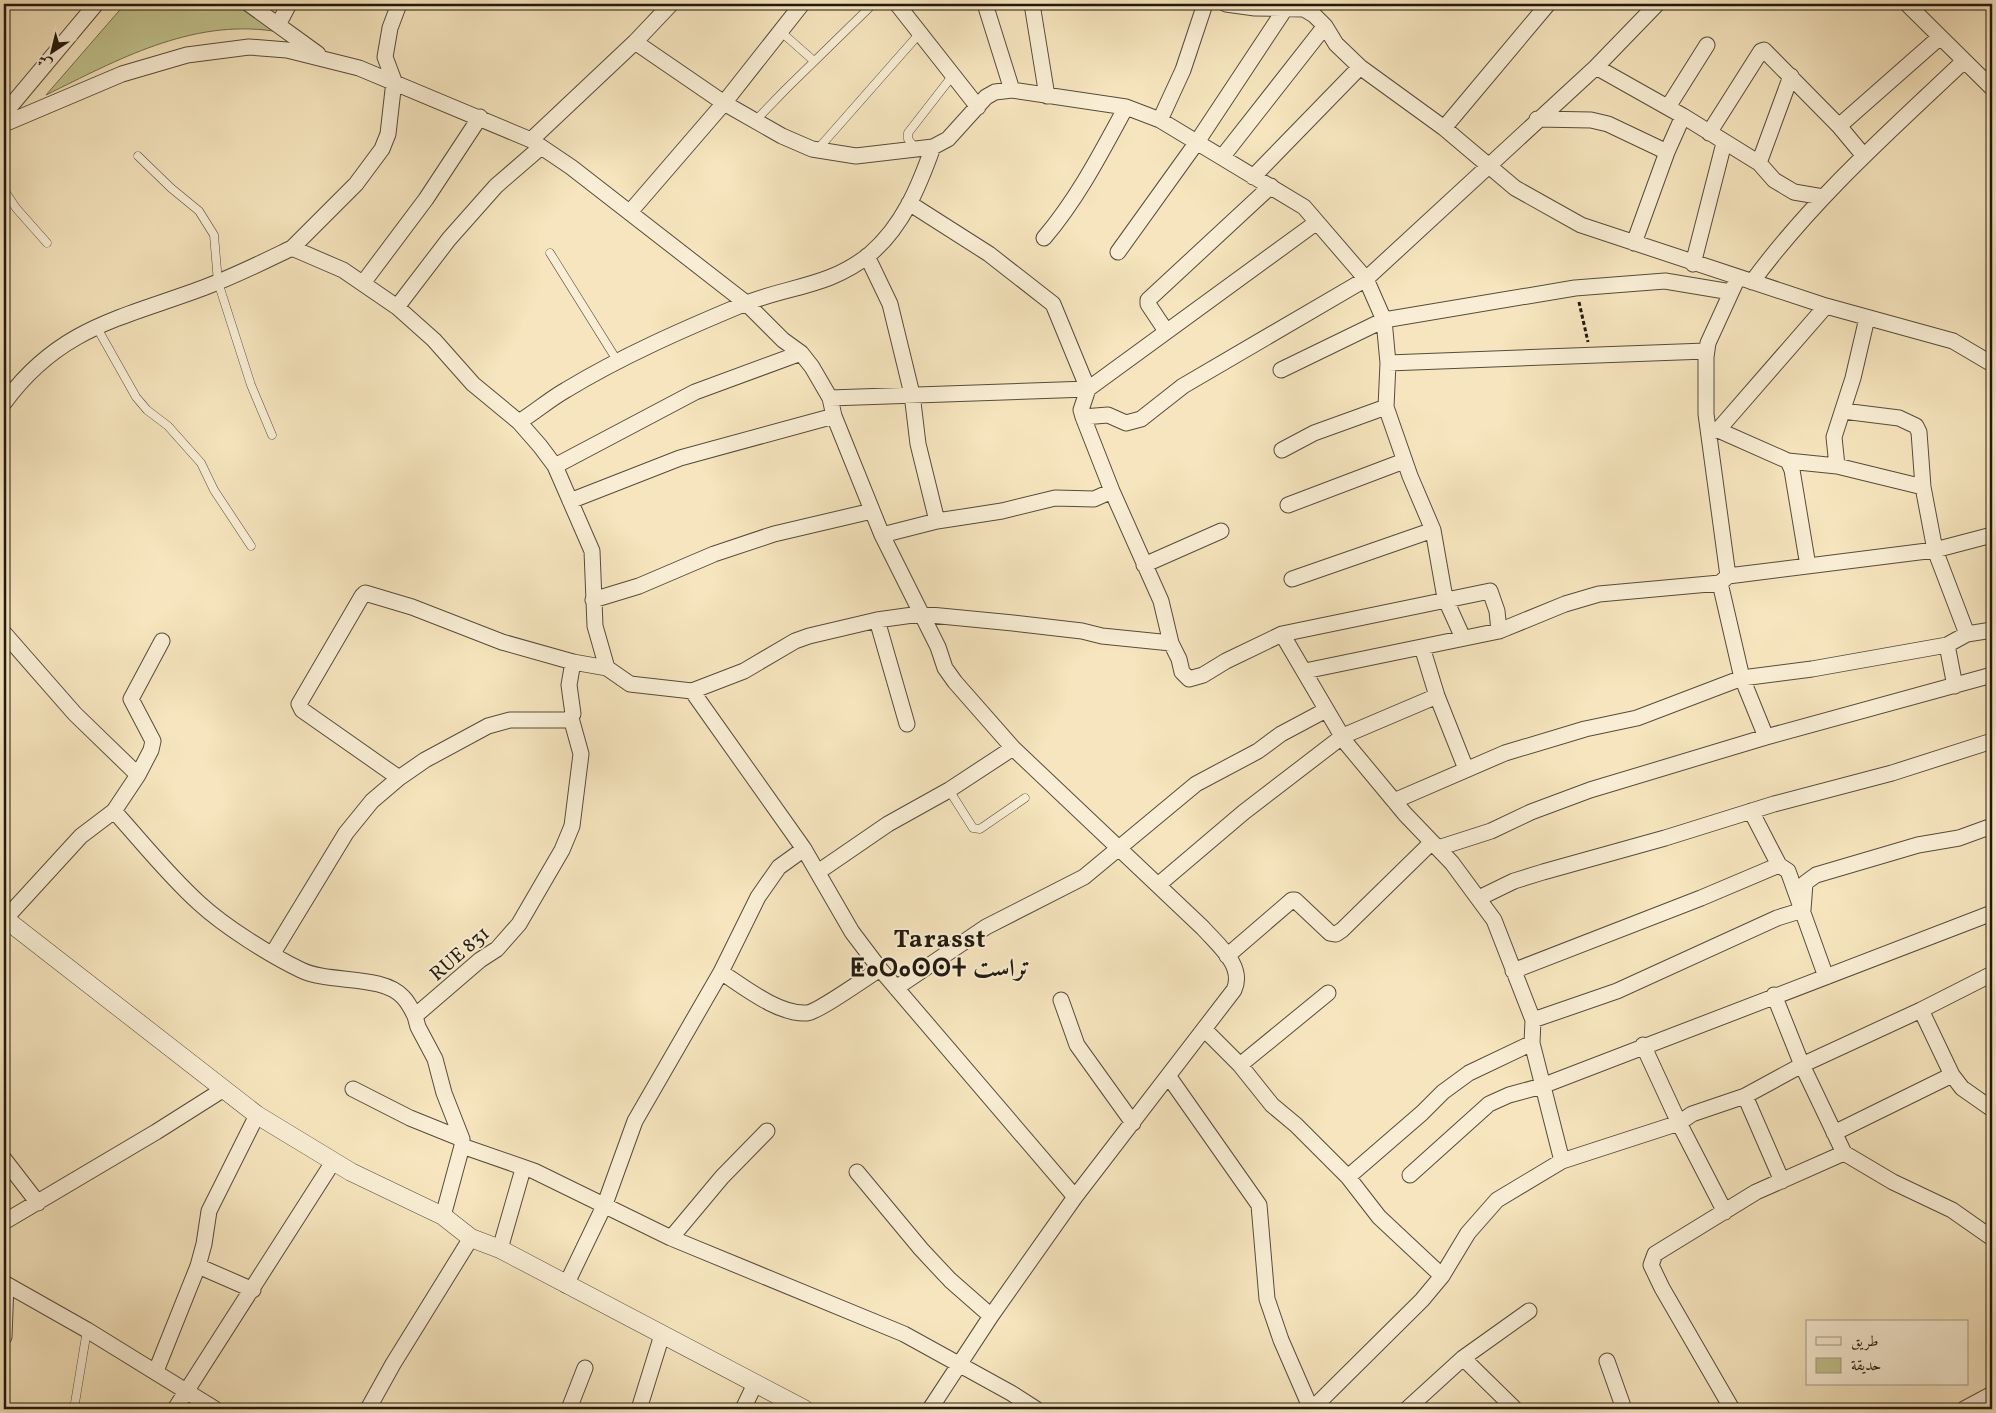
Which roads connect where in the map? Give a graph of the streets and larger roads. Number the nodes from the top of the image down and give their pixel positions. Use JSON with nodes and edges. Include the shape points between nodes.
{"nodes":[{"id":1,"x":96,"y":4,"type":"edge"},
{"id":2,"x":248,"y":4,"type":"edge"},
{"id":3,"x":290,"y":4,"type":"edge"},
{"id":4,"x":399,"y":4,"type":"edge"},
{"id":5,"x":671,"y":4,"type":"edge"},
{"id":6,"x":802,"y":4,"type":"edge"},
{"id":7,"x":897,"y":4,"type":"edge"},
{"id":8,"x":985,"y":4,"type":"edge"},
{"id":9,"x":1032,"y":4,"type":"edge"},
{"id":10,"x":1205,"y":4,"type":"edge"},
{"id":11,"x":1228,"y":4,"type":"edge"},
{"id":12,"x":1548,"y":4,"type":"edge"},
{"id":13,"x":1657,"y":4,"type":"edge"},
{"id":14,"x":1906,"y":4,"type":"edge"},
{"id":15,"x":1285,"y":9,"type":"junction"},
{"id":16,"x":278,"y":24,"type":"junction"},
{"id":17,"x":1324,"y":26,"type":"junction"},
{"id":18,"x":1940,"y":37,"type":"junction"},
{"id":19,"x":635,"y":42,"type":"junction"},
{"id":20,"x":1708,"y":45,"type":"dead end"},
{"id":21,"x":323,"y":58,"type":"junction"},
{"id":22,"x":1964,"y":61,"type":"junction"},
{"id":23,"x":1596,"y":67,"type":"junction"},
{"id":24,"x":1360,"y":68,"type":"junction"},
{"id":25,"x":1790,"y":76,"type":"junction"},
{"id":26,"x":1990,"y":80,"type":"edge"},
{"id":27,"x":394,"y":81,"type":"junction"},
{"id":28,"x":1012,"y":90,"type":"junction"},
{"id":29,"x":1047,"y":96,"type":"junction"},
{"id":30,"x":724,"y":103,"type":"junction"},
{"id":31,"x":1126,"y":107,"type":"junction"},
{"id":32,"x":1668,"y":107,"type":"junction"},
{"id":33,"x":978,"y":108,"type":"junction"},
{"id":34,"x":4,"y":114,"type":"edge"},
{"id":35,"x":1683,"y":116,"type":"junction"},
{"id":36,"x":480,"y":117,"type":"junction"},
{"id":37,"x":1537,"y":119,"type":"junction"},
{"id":38,"x":1160,"y":120,"type":"junction"},
{"id":39,"x":4,"y":124,"type":"edge"},
{"id":40,"x":1839,"y":126,"type":"junction"},
{"id":41,"x":1444,"y":128,"type":"junction"},
{"id":42,"x":1709,"y":133,"type":"junction"},
{"id":43,"x":1197,"y":142,"type":"junction"},
{"id":44,"x":1724,"y":143,"type":"junction"},
{"id":45,"x":536,"y":144,"type":"junction"},
{"id":46,"x":933,"y":147,"type":"junction"},
{"id":47,"x":1667,"y":152,"type":"junction"},
{"id":48,"x":1223,"y":156,"type":"junction"},
{"id":49,"x":1864,"y":156,"type":"junction"},
{"id":50,"x":1759,"y":163,"type":"junction"},
{"id":51,"x":1487,"y":167,"type":"junction"},
{"id":52,"x":1253,"y":177,"type":"junction"},
{"id":53,"x":1271,"y":186,"type":"junction"},
{"id":54,"x":1823,"y":197,"type":"junction"},
{"id":55,"x":909,"y":203,"type":"junction"},
{"id":56,"x":630,"y":212,"type":"junction"},
{"id":57,"x":1317,"y":222,"type":"junction"},
{"id":58,"x":1044,"y":238,"type":"dead end"},
{"id":59,"x":1634,"y":243,"type":"junction"},
{"id":60,"x":292,"y":248,"type":"junction"},
{"id":61,"x":1118,"y":252,"type":"dead end"},
{"id":62,"x":867,"y":256,"type":"junction"},
{"id":63,"x":1693,"y":264,"type":"junction"},
{"id":64,"x":1366,"y":279,"type":"junction"},
{"id":65,"x":363,"y":283,"type":"junction"},
{"id":66,"x":1740,"y":284,"type":"junction"},
{"id":67,"x":746,"y":303,"type":"junction"},
{"id":68,"x":1826,"y":306,"type":"junction"},
{"id":69,"x":397,"y":307,"type":"junction"},
{"id":70,"x":1867,"y":318,"type":"junction"},
{"id":71,"x":1384,"y":320,"type":"junction"},
{"id":72,"x":1166,"y":331,"type":"junction"},
{"id":73,"x":1706,"y":351,"type":"junction"},
{"id":74,"x":801,"y":353,"type":"junction"},
{"id":75,"x":1388,"y":363,"type":"junction"},
{"id":76,"x":1992,"y":364,"type":"edge"},
{"id":77,"x":1281,"y":370,"type":"dead end"},
{"id":78,"x":1088,"y":389,"type":"junction"},
{"id":79,"x":912,"y":394,"type":"junction"},
{"id":80,"x":830,"y":398,"type":"junction"},
{"id":81,"x":4,"y":403,"type":"edge"},
{"id":82,"x":1386,"y":407,"type":"junction"},
{"id":83,"x":1843,"y":411,"type":"junction"},
{"id":84,"x":834,"y":416,"type":"junction"},
{"id":85,"x":1082,"y":417,"type":"junction"},
{"id":86,"x":519,"y":422,"type":"junction"},
{"id":87,"x":1714,"y":432,"type":"junction"},
{"id":88,"x":1282,"y":450,"type":"dead end"},
{"id":89,"x":1404,"y":461,"type":"junction"},
{"id":90,"x":1788,"y":461,"type":"junction"},
{"id":91,"x":555,"y":466,"type":"junction"},
{"id":92,"x":1837,"y":466,"type":"junction"},
{"id":93,"x":1923,"y":486,"type":"junction"},
{"id":94,"x":1112,"y":491,"type":"junction"},
{"id":95,"x":570,"y":501,"type":"junction"},
{"id":96,"x":1288,"y":505,"type":"dead end"},
{"id":97,"x":872,"y":511,"type":"junction"},
{"id":98,"x":937,"y":521,"type":"junction"},
{"id":99,"x":1434,"y":530,"type":"junction"},
{"id":100,"x":1221,"y":531,"type":"dead end"},
{"id":101,"x":882,"y":535,"type":"junction"},
{"id":102,"x":1992,"y":535,"type":"edge"},
{"id":103,"x":1935,"y":550,"type":"junction"},
{"id":104,"x":1144,"y":565,"type":"junction"},
{"id":105,"x":1808,"y":566,"type":"junction"},
{"id":106,"x":1292,"y":579,"type":"dead end"},
{"id":107,"x":1724,"y":579,"type":"junction"},
{"id":108,"x":1445,"y":598,"type":"junction"},
{"id":109,"x":593,"y":600,"type":"junction"},
{"id":110,"x":920,"y":614,"type":"junction"},
{"id":111,"x":877,"y":620,"type":"junction"},
{"id":112,"x":1992,"y":630,"type":"edge"},
{"id":113,"x":1500,"y":631,"type":"junction"},
{"id":114,"x":4,"y":634,"type":"edge"},
{"id":115,"x":1282,"y":634,"type":"junction"},
{"id":116,"x":1967,"y":634,"type":"junction"},
{"id":117,"x":1463,"y":638,"type":"junction"},
{"id":118,"x":162,"y":641,"type":"dead end"},
{"id":119,"x":1170,"y":642,"type":"junction"},
{"id":120,"x":1947,"y":645,"type":"junction"},
{"id":121,"x":1422,"y":647,"type":"junction"},
{"id":122,"x":573,"y":662,"type":"junction"},
{"id":123,"x":607,"y":668,"type":"junction"},
{"id":124,"x":1305,"y":671,"type":"junction"},
{"id":125,"x":1992,"y":675,"type":"edge"},
{"id":126,"x":1742,"y":678,"type":"junction"},
{"id":127,"x":1955,"y":686,"type":"junction"},
{"id":128,"x":692,"y":691,"type":"junction"},
{"id":129,"x":1437,"y":696,"type":"junction"},
{"id":130,"x":1326,"y":710,"type":"junction"},
{"id":131,"x":571,"y":718,"type":"junction"},
{"id":132,"x":907,"y":724,"type":"dead end"},
{"id":133,"x":1343,"y":736,"type":"junction"},
{"id":134,"x":1766,"y":737,"type":"junction"},
{"id":135,"x":1992,"y":741,"type":"edge"},
{"id":136,"x":1013,"y":748,"type":"junction"},
{"id":137,"x":1466,"y":768,"type":"junction"},
{"id":138,"x":138,"y":775,"type":"junction"},
{"id":139,"x":399,"y":778,"type":"junction"},
{"id":140,"x":1394,"y":800,"type":"junction"},
{"id":141,"x":114,"y":811,"type":"junction"},
{"id":142,"x":1751,"y":811,"type":"junction"},
{"id":143,"x":1992,"y":826,"type":"edge"},
{"id":144,"x":1435,"y":845,"type":"junction"},
{"id":145,"x":1121,"y":848,"type":"junction"},
{"id":146,"x":804,"y":849,"type":"junction"},
{"id":147,"x":1779,"y":865,"type":"junction"},
{"id":148,"x":818,"y":872,"type":"junction"},
{"id":149,"x":1158,"y":885,"type":"junction"},
{"id":150,"x":1479,"y":898,"type":"junction"},
{"id":151,"x":1803,"y":910,"type":"junction"},
{"id":152,"x":1992,"y":913,"type":"edge"},
{"id":153,"x":4,"y":919,"type":"edge"},
{"id":154,"x":273,"y":953,"type":"junction"},
{"id":155,"x":1227,"y":956,"type":"junction"},
{"id":156,"x":880,"y":969,"type":"junction"},
{"id":157,"x":1513,"y":971,"type":"junction"},
{"id":158,"x":722,"y":972,"type":"junction"},
{"id":159,"x":1992,"y":974,"type":"edge"},
{"id":160,"x":1826,"y":977,"type":"junction"},
{"id":161,"x":896,"y":988,"type":"junction"},
{"id":162,"x":1328,"y":993,"type":"dead end"},
{"id":163,"x":1774,"y":995,"type":"junction"},
{"id":164,"x":1061,"y":1000,"type":"dead end"},
{"id":165,"x":1921,"y":1010,"type":"junction"},
{"id":166,"x":415,"y":1016,"type":"junction"},
{"id":167,"x":1533,"y":1020,"type":"junction"},
{"id":168,"x":1204,"y":1029,"type":"junction"},
{"id":169,"x":1532,"y":1043,"type":"junction"},
{"id":170,"x":1643,"y":1045,"type":"junction"},
{"id":171,"x":1240,"y":1065,"type":"junction"},
{"id":172,"x":1802,"y":1065,"type":"junction"},
{"id":173,"x":1952,"y":1075,"type":"junction"},
{"id":174,"x":1170,"y":1076,"type":"junction"},
{"id":175,"x":1542,"y":1086,"type":"junction"},
{"id":176,"x":224,"y":1089,"type":"junction"},
{"id":177,"x":353,"y":1089,"type":"dead end"},
{"id":178,"x":1745,"y":1096,"type":"junction"},
{"id":179,"x":1992,"y":1109,"type":"edge"},
{"id":180,"x":257,"y":1115,"type":"junction"},
{"id":181,"x":1133,"y":1123,"type":"junction"},
{"id":182,"x":1679,"y":1123,"type":"junction"},
{"id":183,"x":767,"y":1131,"type":"dead end"},
{"id":184,"x":1834,"y":1133,"type":"junction"},
{"id":185,"x":462,"y":1143,"type":"junction"},
{"id":186,"x":1844,"y":1153,"type":"junction"},
{"id":187,"x":4,"y":1158,"type":"edge"},
{"id":188,"x":1562,"y":1161,"type":"junction"},
{"id":189,"x":333,"y":1162,"type":"junction"},
{"id":190,"x":523,"y":1169,"type":"junction"},
{"id":191,"x":857,"y":1172,"type":"dead end"},
{"id":192,"x":1410,"y":1175,"type":"dead end"},
{"id":193,"x":1348,"y":1177,"type":"junction"},
{"id":194,"x":1782,"y":1181,"type":"junction"},
{"id":195,"x":1075,"y":1197,"type":"junction"},
{"id":196,"x":38,"y":1203,"type":"junction"},
{"id":197,"x":605,"y":1204,"type":"junction"},
{"id":198,"x":1725,"y":1212,"type":"junction"},
{"id":199,"x":443,"y":1216,"type":"junction"},
{"id":200,"x":4,"y":1222,"type":"edge"},
{"id":201,"x":471,"y":1238,"type":"junction"},
{"id":202,"x":671,"y":1238,"type":"junction"},
{"id":203,"x":1992,"y":1238,"type":"edge"},
{"id":204,"x":500,"y":1249,"type":"junction"},
{"id":205,"x":198,"y":1266,"type":"junction"},
{"id":206,"x":1442,"y":1276,"type":"junction"},
{"id":207,"x":5,"y":1284,"type":"edge"},
{"id":208,"x":566,"y":1285,"type":"junction"},
{"id":209,"x":253,"y":1290,"type":"junction"},
{"id":210,"x":1528,"y":1311,"type":"dead end"},
{"id":211,"x":991,"y":1316,"type":"junction"},
{"id":212,"x":662,"y":1335,"type":"junction"},
{"id":213,"x":4,"y":1337,"type":"edge"},
{"id":214,"x":1463,"y":1358,"type":"junction"},
{"id":215,"x":1607,"y":1361,"type":"dead end"},
{"id":216,"x":959,"y":1366,"type":"junction"},
{"id":217,"x":585,"y":1368,"type":"dead end"},
{"id":218,"x":156,"y":1371,"type":"junction"},
{"id":219,"x":755,"y":1384,"type":"junction"},
{"id":220,"x":188,"y":1391,"type":"junction"},
{"id":221,"x":1992,"y":1394,"type":"edge"},
{"id":222,"x":799,"y":1408,"type":"edge"},
{"id":223,"x":175,"y":1409,"type":"edge"},
{"id":224,"x":215,"y":1409,"type":"edge"},
{"id":225,"x":368,"y":1409,"type":"edge"},
{"id":226,"x":569,"y":1409,"type":"edge"},
{"id":227,"x":639,"y":1409,"type":"edge"},
{"id":228,"x":743,"y":1409,"type":"edge"},
{"id":229,"x":930,"y":1409,"type":"edge"},
{"id":230,"x":1036,"y":1409,"type":"edge"},
{"id":231,"x":1311,"y":1409,"type":"edge"},
{"id":232,"x":1407,"y":1409,"type":"edge"},
{"id":233,"x":1516,"y":1409,"type":"edge"},
{"id":234,"x":1624,"y":1409,"type":"edge"},
{"id":235,"x":1732,"y":1409,"type":"edge"},
{"id":236,"x":1964,"y":1409,"type":"edge"}],
"edges":[{"from":1,"to":34,"type":"street"},
{"from":2,"to":16,"type":"street"},
{"from":3,"to":16,"type":"street"},
{"from":4,"to":27,"type":"street","via":[[390,28],[385,57]]},
{"from":5,"to":19,"type":"street"},
{"from":6,"to":30,"type":"street"},
{"from":7,"to":33,"type":"street"},
{"from":8,"to":28,"type":"street"},
{"from":9,"to":29,"type":"street"},
{"from":10,"to":38,"type":"street","via":[[1183,70]]},
{"from":11,"to":15,"type":"street"},
{"from":12,"to":41,"type":"street"},
{"from":13,"to":23,"type":"street"},
{"from":14,"to":18,"type":"street"},
{"from":15,"to":17,"type":"street","via":[[1304,9]]},
{"from":15,"to":43,"type":"street"},
{"from":16,"to":21,"type":"street"},
{"from":17,"to":24,"type":"street","via":[[1336,44]]},
{"from":17,"to":48,"type":"street"},
{"from":18,"to":22,"type":"street"},
{"from":18,"to":40,"type":"street"},
{"from":19,"to":30,"type":"street"},
{"from":19,"to":45,"type":"street"},
{"from":20,"to":32,"type":"street"},
{"from":21,"to":27,"type":"street"},
{"from":21,"to":39,"type":"street","via":[[287,50],[249,47],[187,55],[122,74]]},
{"from":22,"to":26,"type":"street"},
{"from":22,"to":49,"type":"street"},
{"from":23,"to":32,"type":"street"},
{"from":23,"to":37,"type":"street"},
{"from":24,"to":41,"type":"street"},
{"from":24,"to":52,"type":"street"},
{"from":25,"to":40,"type":"street"},
{"from":25,"to":42,"type":"street","via":[[1766,51],[1761,51]]},
{"from":25,"to":50,"type":"street"},
{"from":27,"to":36,"type":"street"},
{"from":27,"to":60,"type":"street","via":[[388,134],[382,148],[356,184]]},
{"from":28,"to":29,"type":"street"},
{"from":28,"to":33,"type":"street","via":[[995,92],[986,97]]},
{"from":29,"to":31,"type":"street"},
{"from":30,"to":46,"type":"street","via":[[782,136],[818,150],[856,156]]},
{"from":30,"to":56,"type":"street"},
{"from":31,"to":38,"type":"street"},
{"from":31,"to":58,"type":"street","via":[[1082,187]]},
{"from":32,"to":35,"type":"street"},
{"from":33,"to":46,"type":"street","via":[[948,139]]},
{"from":35,"to":42,"type":"street"},
{"from":35,"to":47,"type":"street"},
{"from":36,"to":45,"type":"street"},
{"from":36,"to":65,"type":"street","via":[[426,199]]},
{"from":37,"to":47,"type":"street","via":[[1608,124]]},
{"from":37,"to":51,"type":"street"},
{"from":38,"to":43,"type":"street"},
{"from":40,"to":49,"type":"street"},
{"from":41,"to":51,"type":"street"},
{"from":42,"to":44,"type":"street"},
{"from":43,"to":48,"type":"street"},
{"from":43,"to":61,"type":"street"},
{"from":44,"to":50,"type":"street"},
{"from":44,"to":63,"type":"street"},
{"from":45,"to":56,"type":"street"},
{"from":45,"to":69,"type":"street","via":[[449,239]]},
{"from":46,"to":55,"type":"street"},
{"from":47,"to":59,"type":"street"},
{"from":48,"to":52,"type":"street"},
{"from":49,"to":54,"type":"street"},
{"from":50,"to":54,"type":"street","via":[[1774,180],[1794,192]]},
{"from":51,"to":59,"type":"street","via":[[1514,188],[1581,225]]},
{"from":51,"to":64,"type":"street"},
{"from":52,"to":53,"type":"street"},
{"from":53,"to":57,"type":"street","via":[[1304,208]]},
{"from":53,"to":72,"type":"street","via":[[1148,300]]},
{"from":54,"to":66,"type":"street"},
{"from":55,"to":62,"type":"street","via":[[890,233]]},
{"from":55,"to":78,"type":"street","via":[[989,254],[1046,297],[1058,313]]},
{"from":56,"to":67,"type":"street"},
{"from":57,"to":64,"type":"street"},
{"from":57,"to":72,"type":"street"},
{"from":59,"to":63,"type":"street"},
{"from":60,"to":65,"type":"street","via":[[344,270]]},
{"from":60,"to":81,"type":"street","via":[[218,282],[96,326],[38,364]]},
{"from":62,"to":67,"type":"street","via":[[848,270],[814,285]]},
{"from":62,"to":79,"type":"street","via":[[890,304]]},
{"from":63,"to":66,"type":"street"},
{"from":64,"to":71,"type":"street"},
{"from":64,"to":85,"type":"street","via":[[1183,386],[1141,419],[1126,423],[1108,415]]},
{"from":65,"to":69,"type":"street"},
{"from":66,"to":68,"type":"street"},
{"from":66,"to":71,"type":"street","via":[[1665,281],[1575,288]]},
{"from":66,"to":73,"type":"street"},
{"from":67,"to":74,"type":"street"},
{"from":67,"to":86,"type":"street","via":[[618,362],[565,390]]},
{"from":68,"to":70,"type":"street"},
{"from":68,"to":87,"type":"street"},
{"from":69,"to":86,"type":"street","via":[[434,340],[473,384]]},
{"from":70,"to":76,"type":"street","via":[[1953,341]]},
{"from":70,"to":83,"type":"street"},
{"from":71,"to":75,"type":"street"},
{"from":71,"to":77,"type":"street"},
{"from":72,"to":78,"type":"street"},
{"from":73,"to":75,"type":"street"},
{"from":73,"to":87,"type":"street","via":[[1706,414]]},
{"from":74,"to":80,"type":"street"},
{"from":74,"to":91,"type":"street","via":[[695,392]]},
{"from":75,"to":82,"type":"street"},
{"from":78,"to":79,"type":"street"},
{"from":78,"to":85,"type":"street"},
{"from":79,"to":80,"type":"street"},
{"from":79,"to":98,"type":"street","via":[[918,444]]},
{"from":80,"to":84,"type":"street"},
{"from":82,"to":88,"type":"street","via":[[1314,433]]},
{"from":82,"to":89,"type":"street"},
{"from":83,"to":92,"type":"street","via":[[1834,437]]},
{"from":83,"to":93,"type":"street","via":[[1899,418],[1916,426]]},
{"from":84,"to":95,"type":"street","via":[[680,458]]},
{"from":84,"to":97,"type":"street"},
{"from":85,"to":94,"type":"street"},
{"from":86,"to":91,"type":"street"},
{"from":87,"to":90,"type":"street"},
{"from":87,"to":107,"type":"street"},
{"from":89,"to":96,"type":"street"},
{"from":89,"to":99,"type":"street"},
{"from":90,"to":92,"type":"street"},
{"from":90,"to":105,"type":"street"},
{"from":91,"to":95,"type":"street"},
{"from":92,"to":93,"type":"street"},
{"from":93,"to":103,"type":"street"},
{"from":94,"to":98,"type":"street","via":[[1094,499],[1055,498],[1002,511]]},
{"from":94,"to":104,"type":"street"},
{"from":95,"to":109,"type":"street","via":[[592,550]]},
{"from":97,"to":101,"type":"street"},
{"from":97,"to":109,"type":"street","via":[[774,534],[714,554],[639,586]]},
{"from":98,"to":101,"type":"street"},
{"from":99,"to":106,"type":"street"},
{"from":99,"to":108,"type":"street"},
{"from":100,"to":104,"type":"street"},
{"from":101,"to":110,"type":"street"},
{"from":102,"to":103,"type":"street"},
{"from":103,"to":105,"type":"street"},
{"from":103,"to":116,"type":"street"},
{"from":104,"to":119,"type":"street","via":[[1161,601]]},
{"from":105,"to":107,"type":"street"},
{"from":107,"to":113,"type":"street","via":[[1599,594],[1565,604]]},
{"from":107,"to":126,"type":"street"},
{"from":108,"to":113,"type":"street","via":[[1490,591]]},
{"from":108,"to":115,"type":"street"},
{"from":108,"to":117,"type":"street"},
{"from":109,"to":123,"type":"street"},
{"from":110,"to":111,"type":"street"},
{"from":110,"to":119,"type":"street"},
{"from":110,"to":136,"type":"street","via":[[945,668]]},
{"from":111,"to":128,"type":"street","via":[[795,641],[744,671]]},
{"from":111,"to":132,"type":"street"},
{"from":112,"to":116,"type":"street"},
{"from":113,"to":117,"type":"street"},
{"from":114,"to":138,"type":"street","via":[[74,714]]},
{"from":115,"to":119,"type":"street","via":[[1189,679],[1182,672]]},
{"from":115,"to":124,"type":"street"},
{"from":116,"to":120,"type":"street"},
{"from":117,"to":121,"type":"street"},
{"from":118,"to":138,"type":"street","via":[[131,698],[153,741]]},
{"from":120,"to":126,"type":"street"},
{"from":120,"to":127,"type":"street"},
{"from":121,"to":124,"type":"street"},
{"from":121,"to":129,"type":"street"},
{"from":122,"to":123,"type":"street"},
{"from":122,"to":131,"type":"street","name":"RUE 831"},
{"from":122,"to":139,"type":"street","via":[[502,642],[412,607],[365,593],[300,704],[302,710]]},
{"from":123,"to":128,"type":"street","via":[[630,684]]},
{"from":124,"to":130,"type":"street"},
{"from":125,"to":127,"type":"street"},
{"from":126,"to":134,"type":"street"},
{"from":126,"to":137,"type":"street","via":[[1643,715],[1546,739]]},
{"from":127,"to":134,"type":"street"},
{"from":128,"to":146,"type":"street"},
{"from":129,"to":133,"type":"street"},
{"from":129,"to":137,"type":"street"},
{"from":130,"to":133,"type":"street"},
{"from":130,"to":145,"type":"street","via":[[1196,784]]},
{"from":131,"to":139,"type":"street","via":[[510,720],[488,726]]},
{"from":131,"to":166,"type":"street","name":"RUE 831","via":[[581,754],[572,826],[562,850],[519,924],[497,949]]},
{"from":133,"to":140,"type":"street"},
{"from":133,"to":149,"type":"street","via":[[1244,812]]},
{"from":134,"to":144,"type":"street","via":[[1590,790],[1491,831]]},
{"from":135,"to":142,"type":"street","via":[[1892,773]]},
{"from":136,"to":145,"type":"street"},
{"from":136,"to":148,"type":"street","via":[[949,790],[888,824]]},
{"from":137,"to":140,"type":"street"},
{"from":138,"to":141,"type":"street"},
{"from":139,"to":154,"type":"street","via":[[372,800],[346,833]]},
{"from":140,"to":144,"type":"street"},
{"from":141,"to":153,"type":"street","via":[[81,836]]},
{"from":141,"to":154,"type":"street","via":[[201,905]]},
{"from":142,"to":147,"type":"street"},
{"from":142,"to":150,"type":"street","via":[[1514,881]]},
{"from":143,"to":151,"type":"street","via":[[1959,838],[1918,845],[1816,875],[1805,883]]},
{"from":144,"to":150,"type":"street"},
{"from":144,"to":155,"type":"street","via":[[1336,934],[1330,933],[1292,900]]},
{"from":145,"to":149,"type":"street"},
{"from":145,"to":161,"type":"street","via":[[1084,877],[986,927]]},
{"from":146,"to":148,"type":"street"},
{"from":146,"to":158,"type":"street","via":[[779,867],[763,889]]},
{"from":147,"to":151,"type":"street","via":[[1788,871]]},
{"from":147,"to":157,"type":"street"},
{"from":148,"to":156,"type":"street","via":[[852,932]]},
{"from":149,"to":155,"type":"street"},
{"from":150,"to":157,"type":"street","via":[[1503,940]]},
{"from":151,"to":160,"type":"street"},
{"from":151,"to":167,"type":"street","via":[[1777,918],[1616,991]]},
{"from":152,"to":160,"type":"street"},
{"from":153,"to":176,"type":"street"},
{"from":154,"to":166,"type":"street","via":[[317,975],[380,984],[403,996]]},
{"from":155,"to":168,"type":"street","via":[[1237,971],[1238,981]]},
{"from":156,"to":158,"type":"street","via":[[809,1013],[792,1011],[766,1000]]},
{"from":156,"to":161,"type":"street"},
{"from":157,"to":167,"type":"street"},
{"from":158,"to":197,"type":"street","via":[[635,1121]]},
{"from":159,"to":165,"type":"street"},
{"from":160,"to":163,"type":"street"},
{"from":161,"to":195,"type":"street"},
{"from":162,"to":171,"type":"street"},
{"from":163,"to":170,"type":"street"},
{"from":163,"to":172,"type":"street"},
{"from":164,"to":181,"type":"street","via":[[1077,1045]]},
{"from":165,"to":172,"type":"street"},
{"from":165,"to":173,"type":"street"},
{"from":166,"to":185,"type":"street","via":[[434,1059]]},
{"from":167,"to":169,"type":"street"},
{"from":168,"to":171,"type":"street"},
{"from":168,"to":174,"type":"street"},
{"from":169,"to":175,"type":"street"},
{"from":169,"to":193,"type":"street","via":[[1469,1073],[1443,1092]]},
{"from":170,"to":175,"type":"street"},
{"from":170,"to":182,"type":"street"},
{"from":171,"to":193,"type":"street","via":[[1272,1106]]},
{"from":172,"to":178,"type":"street"},
{"from":172,"to":184,"type":"street"},
{"from":173,"to":179,"type":"street","via":[[1962,1088]]},
{"from":173,"to":184,"type":"street"},
{"from":174,"to":181,"type":"street"},
{"from":174,"to":231,"type":"street","via":[[1259,1205],[1267,1299]]},
{"from":175,"to":188,"type":"street"},
{"from":175,"to":192,"type":"street","via":[[1490,1104]]},
{"from":176,"to":180,"type":"street"},
{"from":176,"to":196,"type":"street"},
{"from":177,"to":185,"type":"street"},
{"from":178,"to":182,"type":"street","via":[[1692,1114]]},
{"from":178,"to":194,"type":"street"},
{"from":180,"to":189,"type":"street"},
{"from":180,"to":205,"type":"street","via":[[208,1211]]},
{"from":181,"to":195,"type":"street"},
{"from":182,"to":188,"type":"street"},
{"from":182,"to":198,"type":"street"},
{"from":183,"to":202,"type":"street","via":[[722,1177]]},
{"from":184,"to":186,"type":"street"},
{"from":185,"to":190,"type":"street"},
{"from":185,"to":199,"type":"street"},
{"from":186,"to":194,"type":"street"},
{"from":186,"to":203,"type":"street","via":[[1893,1182],[1952,1210]]},
{"from":187,"to":196,"type":"street"},
{"from":188,"to":206,"type":"street","via":[[1498,1200],[1468,1232]]},
{"from":189,"to":199,"type":"street"},
{"from":189,"to":209,"type":"street"},
{"from":190,"to":197,"type":"street"},
{"from":190,"to":204,"type":"street"},
{"from":191,"to":211,"type":"street","via":[[926,1255]]},
{"from":193,"to":206,"type":"street","via":[[1378,1218]]},
{"from":194,"to":198,"type":"street","via":[[1756,1192]]},
{"from":195,"to":211,"type":"street"},
{"from":196,"to":200,"type":"street"},
{"from":197,"to":202,"type":"street"},
{"from":197,"to":208,"type":"street"},
{"from":198,"to":235,"type":"street","via":[[1666,1245],[1655,1254],[1651,1265]]},
{"from":199,"to":201,"type":"street"},
{"from":201,"to":204,"type":"street"},
{"from":201,"to":225,"type":"street"},
{"from":202,"to":216,"type":"street","via":[[904,1334]]},
{"from":204,"to":208,"type":"street"},
{"from":205,"to":209,"type":"street"},
{"from":205,"to":218,"type":"street"},
{"from":206,"to":231,"type":"street","via":[[1422,1300]]},
{"from":207,"to":213,"type":"street"},
{"from":207,"to":218,"type":"street"},
{"from":208,"to":212,"type":"street"},
{"from":209,"to":220,"type":"street"},
{"from":210,"to":214,"type":"street"},
{"from":211,"to":216,"type":"street"},
{"from":212,"to":219,"type":"street"},
{"from":212,"to":227,"type":"street"},
{"from":214,"to":232,"type":"street"},
{"from":214,"to":233,"type":"street"},
{"from":215,"to":234,"type":"street"},
{"from":216,"to":229,"type":"street"},
{"from":216,"to":230,"type":"street"},
{"from":217,"to":226,"type":"street"},
{"from":218,"to":220,"type":"street"},
{"from":219,"to":222,"type":"street"},
{"from":219,"to":228,"type":"street"},
{"from":220,"to":223,"type":"street"},
{"from":220,"to":224,"type":"street"},
{"from":221,"to":236,"type":"street"}]}
